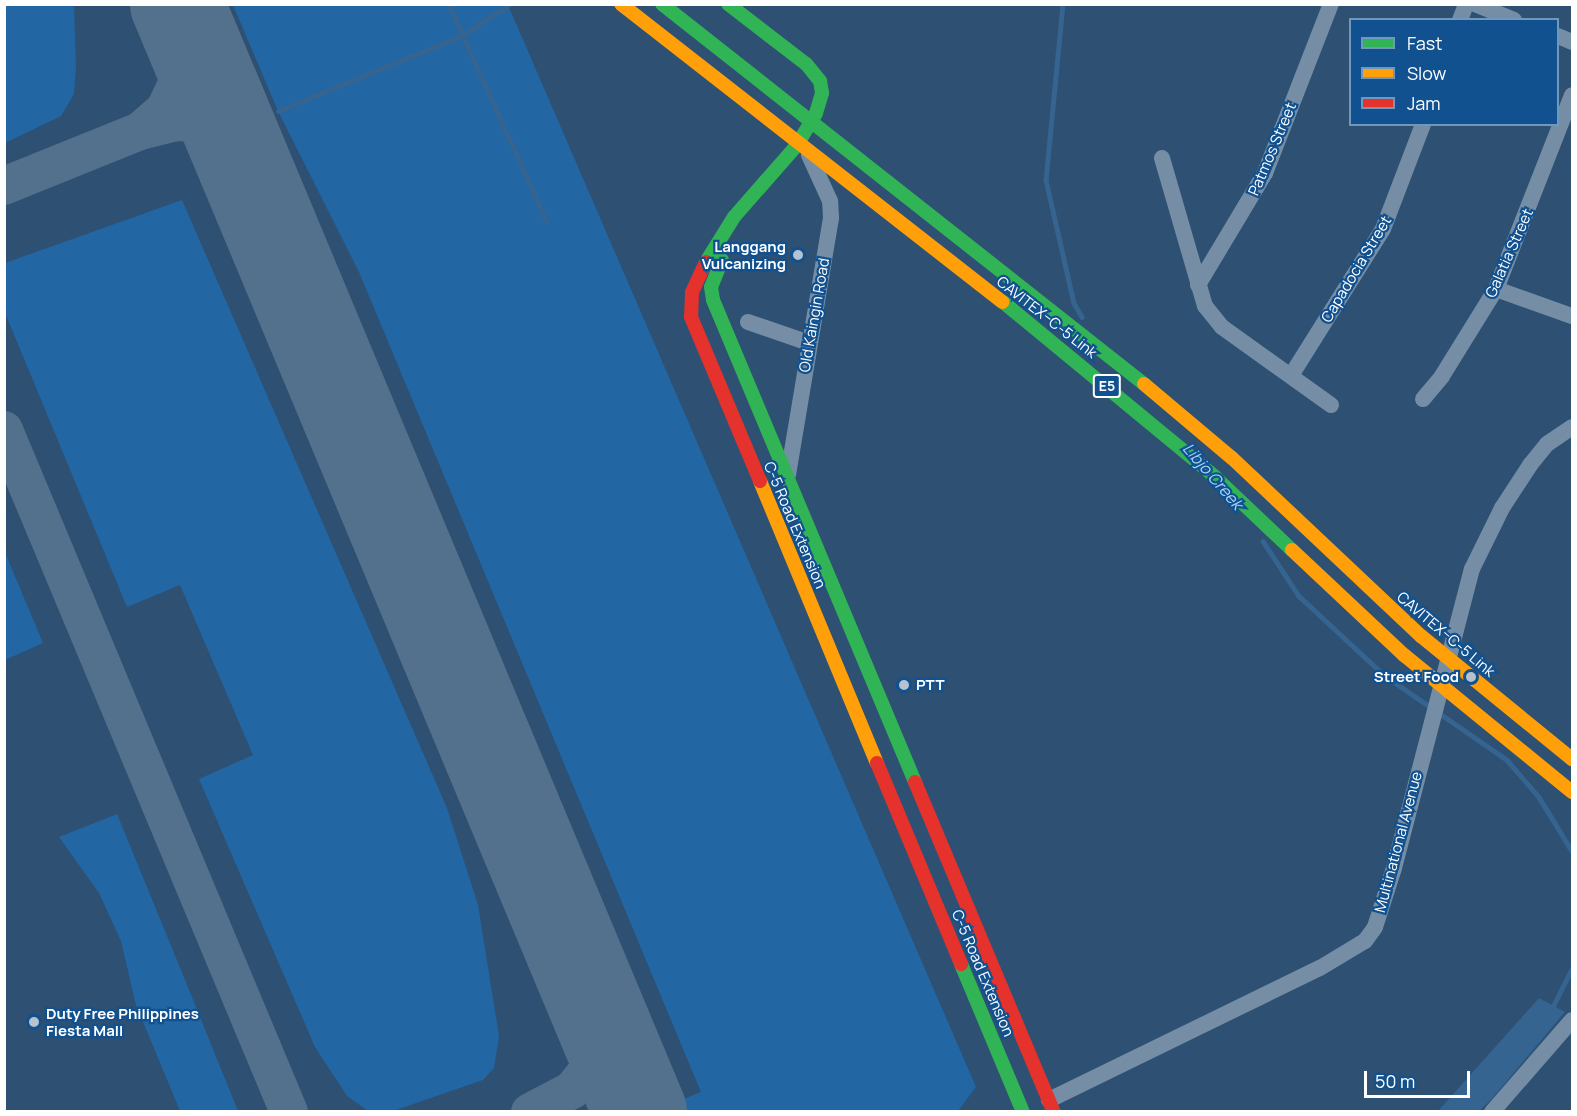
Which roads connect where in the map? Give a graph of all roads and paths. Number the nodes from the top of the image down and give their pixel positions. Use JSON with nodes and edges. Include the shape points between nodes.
{"nodes":[{"id":1,"x":621,"y":4,"type":"edge"},
{"id":2,"x":662,"y":4,"type":"edge"},
{"id":3,"x":728,"y":4,"type":"edge"},
{"id":4,"x":752,"y":4,"type":"edge"},
{"id":5,"x":1331,"y":4,"type":"edge"},
{"id":6,"x":1475,"y":4,"type":"edge"},
{"id":7,"x":1509,"y":18,"type":"edge"},
{"id":8,"x":1572,"y":95,"type":"edge"},
{"id":9,"x":837,"y":97,"type":"dead end"},
{"id":10,"x":832,"y":117,"type":"dead end"},
{"id":11,"x":1422,"y":126,"type":"edge"},
{"id":12,"x":808,"y":154,"type":"junction"},
{"id":13,"x":1162,"y":158,"type":"dead end"},
{"id":14,"x":794,"y":172,"type":"dead end"},
{"id":15,"x":771,"y":198,"type":"dead end"},
{"id":16,"x":1198,"y":285,"type":"junction"},
{"id":17,"x":1496,"y":289,"type":"junction"},
{"id":18,"x":1572,"y":316,"type":"edge"},
{"id":19,"x":748,"y":322,"type":"dead end"},
{"id":20,"x":809,"y":343,"type":"junction"},
{"id":21,"x":1292,"y":374,"type":"junction"},
{"id":22,"x":1423,"y":399,"type":"dead end"},
{"id":23,"x":1331,"y":405,"type":"dead end"},
{"id":24,"x":1571,"y":425,"type":"edge"},
{"id":25,"x":788,"y":480,"type":"junction"},
{"id":26,"x":1444,"y":669,"type":"junction"},
{"id":27,"x":1572,"y":759,"type":"edge"},
{"id":28,"x":1572,"y":792,"type":"edge"},
{"id":29,"x":1572,"y":806,"type":"edge"},
{"id":30,"x":1572,"y":1020,"type":"edge"},
{"id":31,"x":1051,"y":1106,"type":"edge"},
{"id":32,"x":1023,"y":1112,"type":"edge"},
{"id":33,"x":1491,"y":1112,"type":"edge"}],
"edges":[{"from":1,"to":28,"type":"main road","name":"CAVITEX–C-5 Link","number":"E5","bridge":true,"via":[[745,97],[1087,369],[1215,477],[1404,655]]},
{"from":2,"to":27,"type":"main road","name":"CAVITEX–C-5 Link","number":"E5","bridge":true,"via":[[1103,350],[1232,458],[1420,636]]},
{"from":3,"to":32,"type":"main road","name":"C-5 Road Extension","via":[[806,64],[820,81],[822,100],[797,145],[734,217],[713,248],[692,292],[691,317]]},
{"from":4,"to":9,"type":"main road","via":[[825,65],[834,79]]},
{"from":5,"to":16,"type":"street","name":"Patmos Street","via":[[1265,173]]},
{"from":6,"to":7,"type":"street"},
{"from":8,"to":17,"type":"street","name":"Galatia Street"},
{"from":10,"to":12,"type":"main road"},
{"from":11,"to":21,"type":"street","name":"Capadocia Street","via":[[1383,229]]},
{"from":12,"to":14,"type":"main road"},
{"from":12,"to":20,"type":"street","name":"Old Kaingin Road","via":[[830,201],[831,218]]},
{"from":13,"to":16,"type":"street"},
{"from":15,"to":25,"type":"main road","name":"C-5 Road Extension","via":[[730,247],[710,291]]},
{"from":16,"to":21,"type":"street","via":[[1205,306],[1222,327]]},
{"from":17,"to":18,"type":"street"},
{"from":17,"to":22,"type":"street","name":"Galatia Street","via":[[1442,376]]},
{"from":19,"to":20,"type":"street"},
{"from":20,"to":25,"type":"street","name":"Old Kaingin Road"},
{"from":21,"to":23,"type":"street"},
{"from":24,"to":26,"type":"street","name":"Multinational Avenue","via":[[1530,465],[1488,535],[1472,569]]},
{"from":25,"to":31,"type":"main road","name":"C-5 Road Extension"},
{"from":26,"to":29,"type":"street","via":[[1504,708],[1522,744]]},
{"from":26,"to":31,"type":"street","name":"Multinational Avenue","via":[[1394,868],[1375,927],[1365,941]]},
{"from":30,"to":33,"type":"street"}]}
